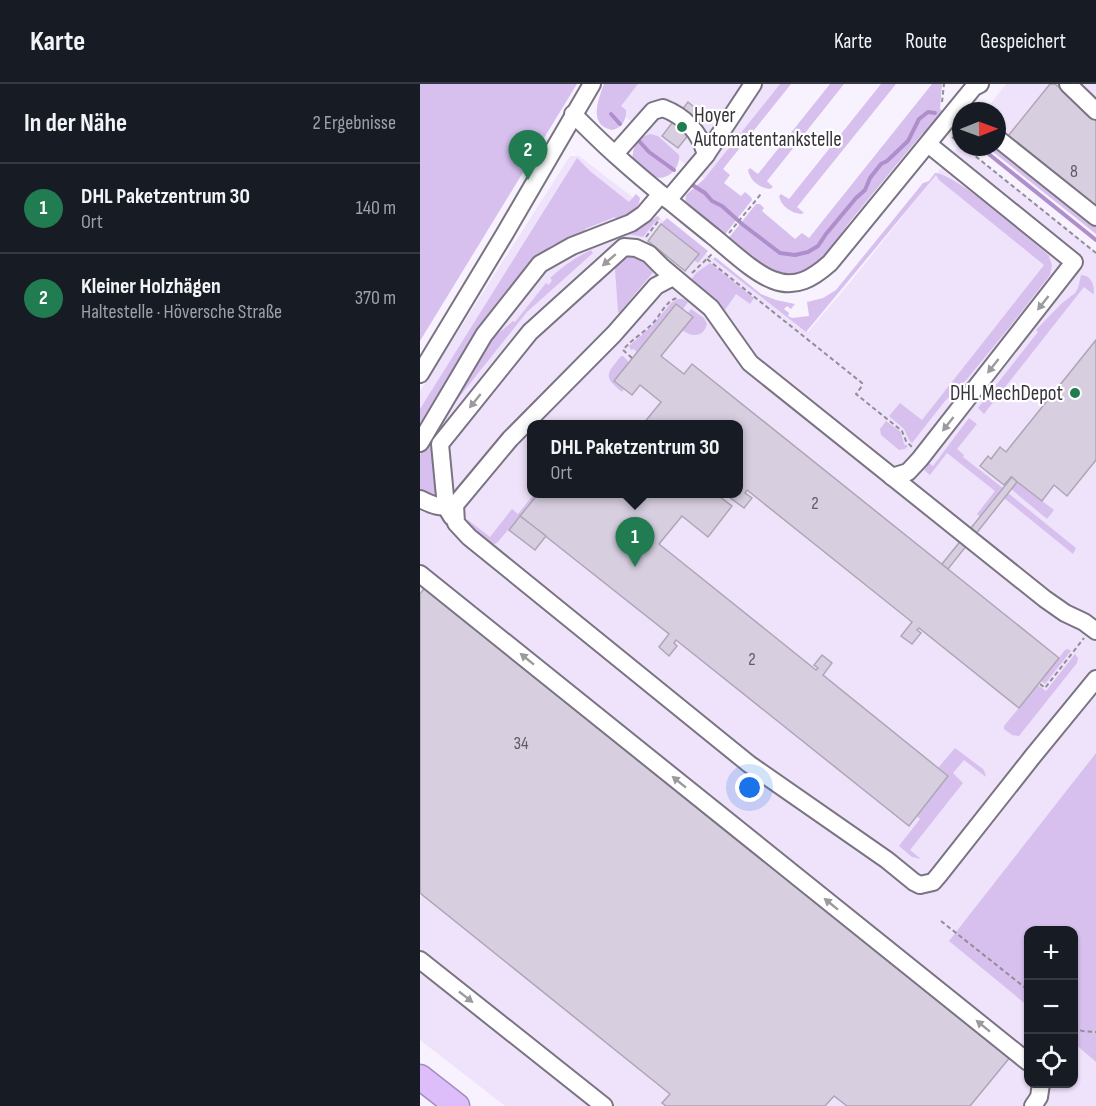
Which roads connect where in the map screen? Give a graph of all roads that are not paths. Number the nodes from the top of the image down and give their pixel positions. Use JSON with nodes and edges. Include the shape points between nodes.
{"nodes":[{"id":1,"x":592,"y":84,"type":"edge"},
{"id":2,"x":753,"y":84,"type":"edge"},
{"id":3,"x":1068,"y":84,"type":"edge"},
{"id":4,"x":975,"y":85,"type":"edge"},
{"id":5,"x":965,"y":102,"type":"edge"},
{"id":6,"x":1096,"y":111,"type":"edge"},
{"id":7,"x":573,"y":114,"type":"junction"},
{"id":8,"x":952,"y":119,"type":"edge"},
{"id":9,"x":928,"y":144,"type":"junction"},
{"id":10,"x":1006,"y":145,"type":"edge"},
{"id":11,"x":615,"y":154,"type":"junction"},
{"id":12,"x":706,"y":155,"type":"junction"},
{"id":13,"x":664,"y":197,"type":"junction"},
{"id":14,"x":1096,"y":217,"type":"edge"},
{"id":15,"x":679,"y":281,"type":"junction"},
{"id":16,"x":420,"y":374,"type":"edge"},
{"id":17,"x":529,"y":420,"type":"edge"},
{"id":18,"x":527,"y":422,"type":"edge"},
{"id":19,"x":420,"y":442,"type":"edge"},
{"id":20,"x":892,"y":477,"type":"junction"},
{"id":21,"x":420,"y":499,"type":"edge"},
{"id":22,"x":450,"y":506,"type":"junction"},
{"id":23,"x":420,"y":574,"type":"edge"},
{"id":24,"x":1094,"y":630,"type":"edge"},
{"id":25,"x":1096,"y":680,"type":"edge"},
{"id":26,"x":420,"y":960,"type":"edge"},
{"id":27,"x":1024,"y":1058,"type":"edge"},
{"id":28,"x":420,"y":1077,"type":"edge"},
{"id":29,"x":1040,"y":1088,"type":"edge"},
{"id":30,"x":457,"y":1106,"type":"edge"},
{"id":31,"x":604,"y":1106,"type":"edge"},
{"id":32,"x":1033,"y":1106,"type":"edge"}],
"edges":[{"from":1,"to":7,"type":"street"},
{"from":2,"to":12,"type":"street"},
{"from":3,"to":6,"type":"street"},
{"from":4,"to":5,"type":"street"},
{"from":7,"to":11,"type":"street"},
{"from":7,"to":16,"type":"street"},
{"from":8,"to":9,"type":"street"},
{"from":9,"to":13,"type":"street","via":[[830,263],[803,282],[774,281],[759,273]]},
{"from":9,"to":20,"type":"street","one_way":true,"via":[[1074,262],[923,455],[908,472]]},
{"from":10,"to":14,"type":"street"},
{"from":11,"to":12,"type":"street","via":[[653,111],[663,108],[676,113],[693,129],[703,142]]},
{"from":11,"to":13,"type":"street"},
{"from":12,"to":13,"type":"street"},
{"from":13,"to":19,"type":"street","via":[[632,223],[572,246],[540,264],[484,335]]},
{"from":15,"to":17,"type":"street","via":[[657,286]]},
{"from":15,"to":20,"type":"street","via":[[711,308],[750,363]]},
{"from":15,"to":22,"type":"street","one_way":true,"via":[[650,254],[624,247],[531,332],[440,444]]},
{"from":18,"to":22,"type":"street"},
{"from":20,"to":24,"type":"street","via":[[1045,599]]},
{"from":21,"to":22,"type":"street"},
{"from":22,"to":25,"type":"street","via":[[456,523],[469,537],[749,764],[920,885],[933,882]]},
{"from":27,"to":23,"type":"street","one_way":true},
{"from":26,"to":31,"type":"street","one_way":true},
{"from":28,"to":30,"type":"highway"},
{"from":29,"to":32,"type":"street"}]}
